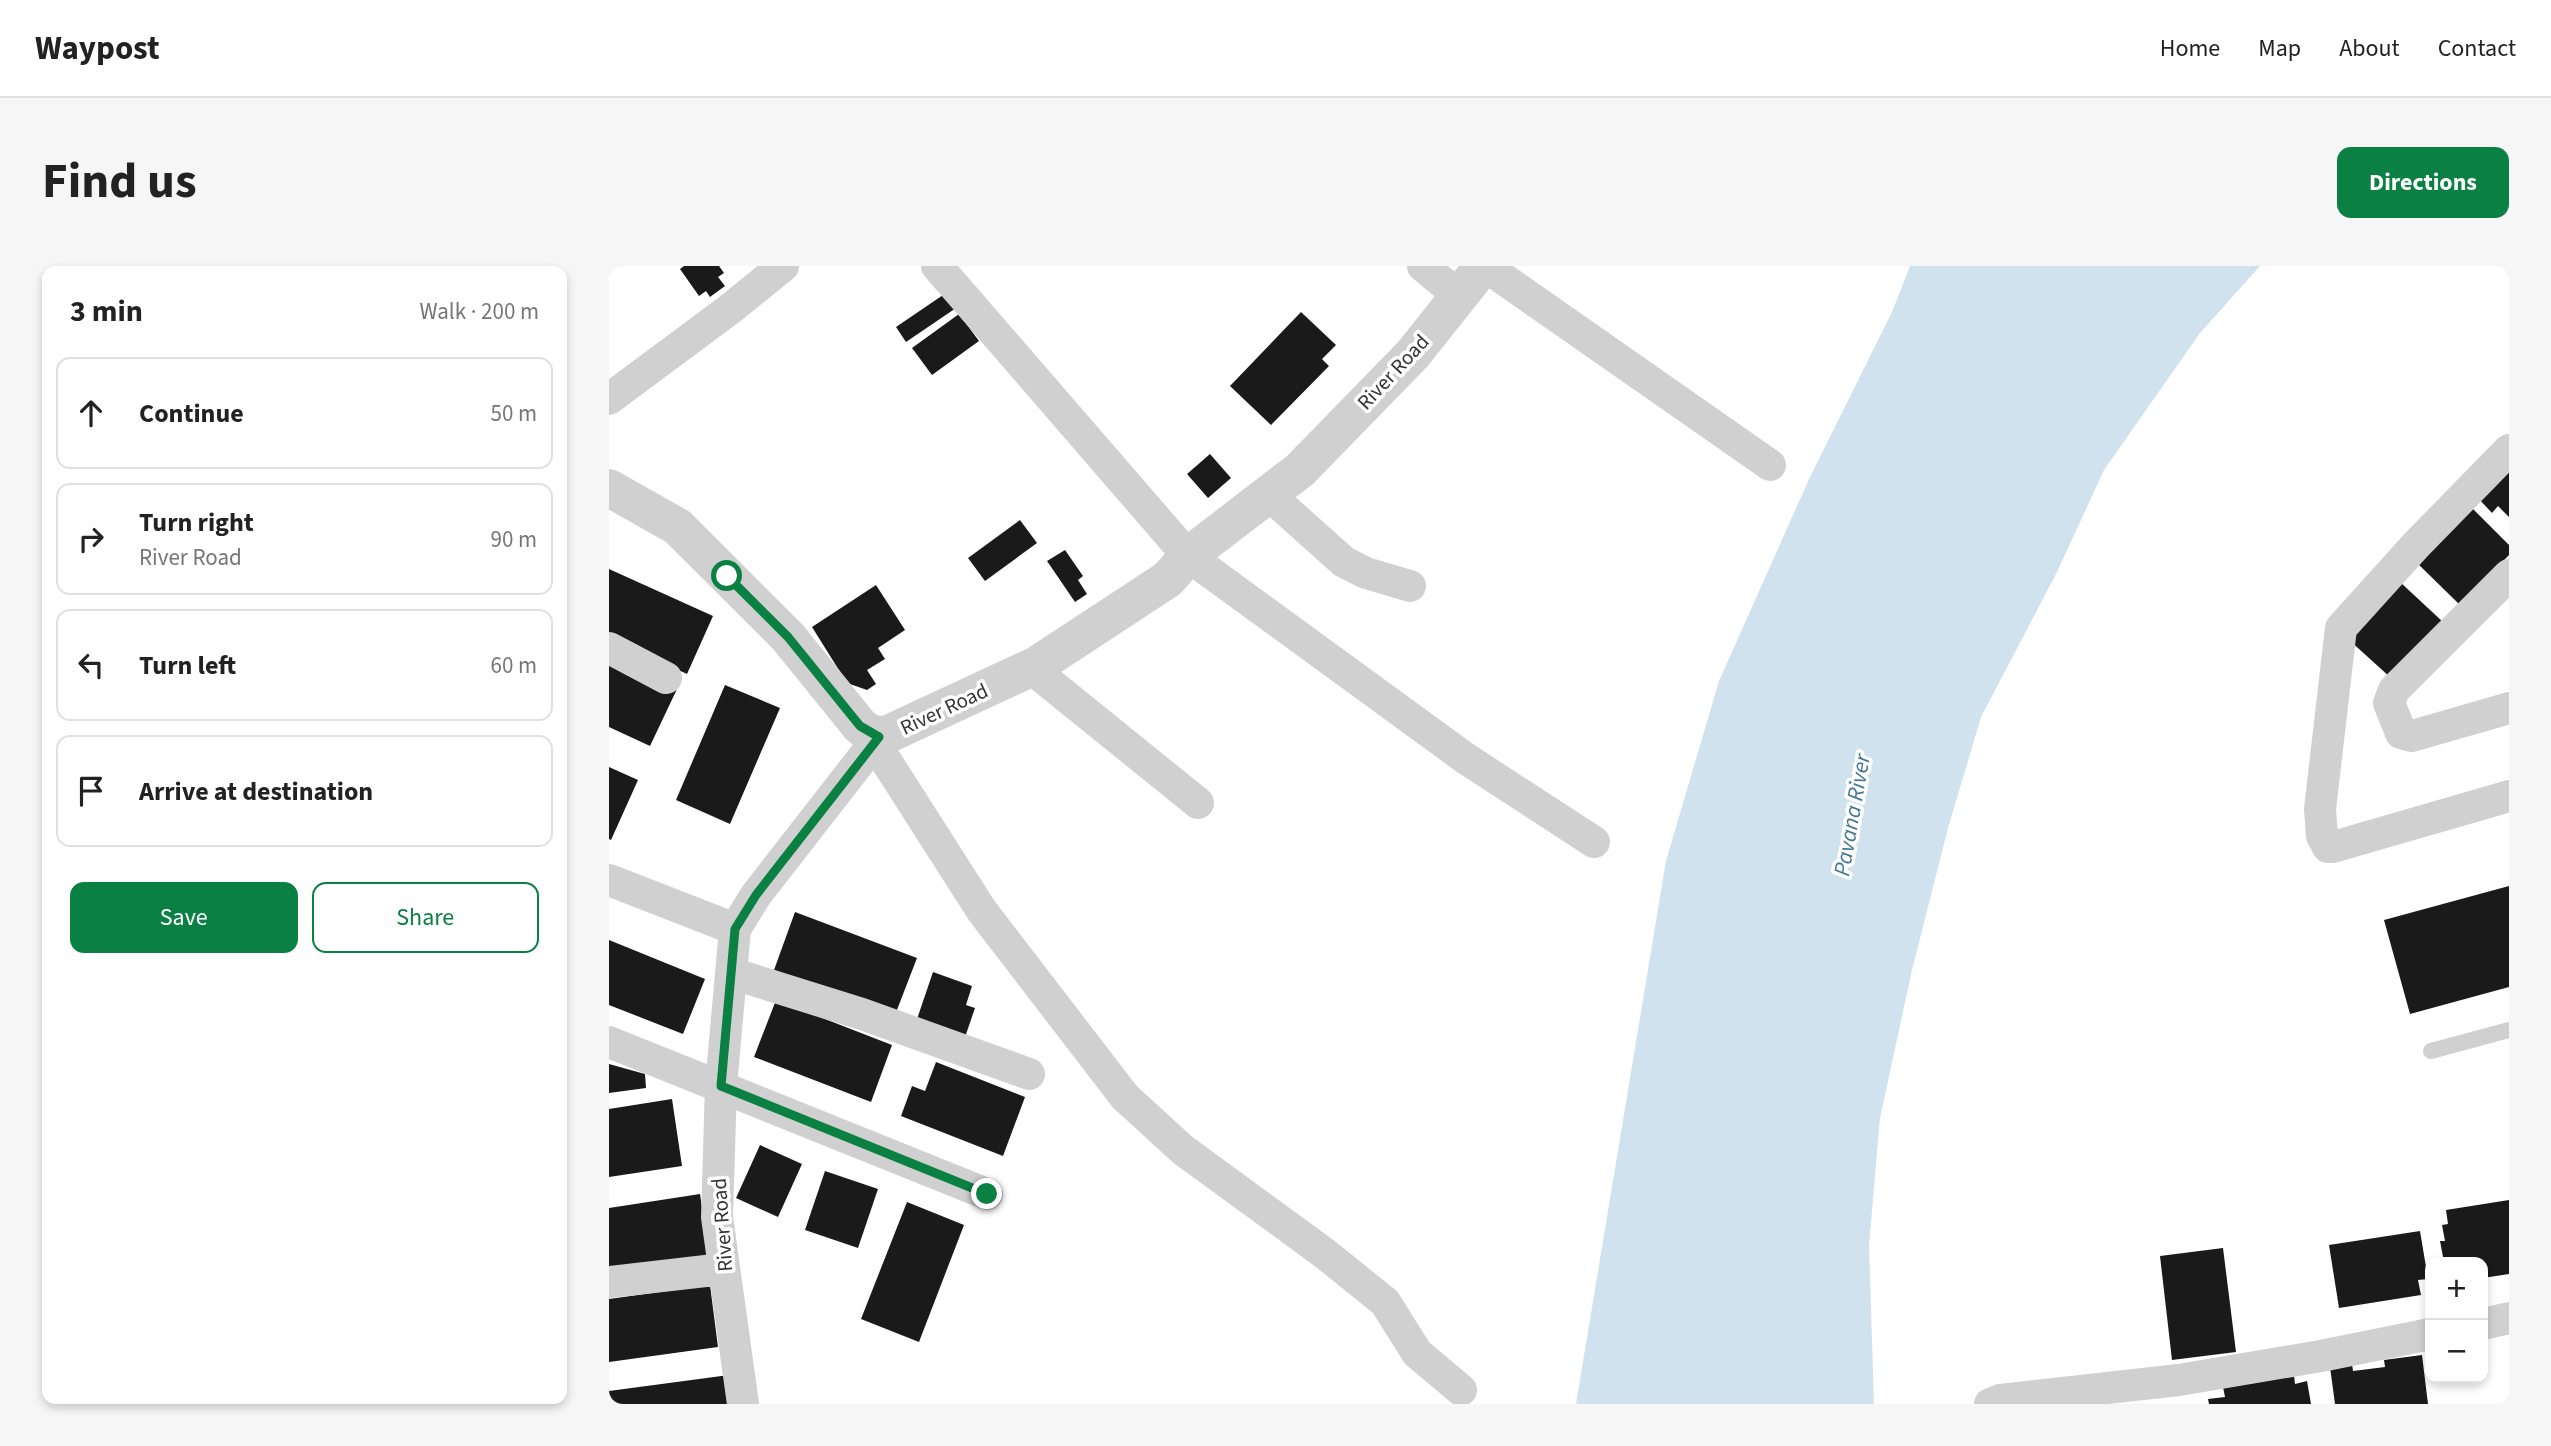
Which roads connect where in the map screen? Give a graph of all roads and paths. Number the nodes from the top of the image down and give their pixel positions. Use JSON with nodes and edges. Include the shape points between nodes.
{"nodes":[{"id":1,"x":783,"y":266,"type":"edge"},
{"id":2,"x":937,"y":266,"type":"edge"},
{"id":3,"x":1423,"y":266,"type":"edge"},
{"id":4,"x":1484,"y":266,"type":"edge"},
{"id":5,"x":1459,"y":296,"type":"junction"},
{"id":6,"x":609,"y":399,"type":"edge"},
{"id":7,"x":2509,"y":450,"type":"edge"},
{"id":8,"x":1770,"y":465,"type":"dead end"},
{"id":9,"x":609,"y":488,"type":"edge"},
{"id":10,"x":1268,"y":494,"type":"junction"},
{"id":11,"x":1188,"y":556,"type":"junction"},
{"id":12,"x":2509,"y":575,"type":"edge"},
{"id":13,"x":1410,"y":586,"type":"dead end"},
{"id":14,"x":609,"y":648,"type":"edge"},
{"id":15,"x":1031,"y":668,"type":"junction"},
{"id":16,"x":666,"y":678,"type":"dead end"},
{"id":17,"x":2509,"y":708,"type":"edge"},
{"id":18,"x":876,"y":739,"type":"junction"},
{"id":19,"x":2509,"y":796,"type":"edge"},
{"id":20,"x":1198,"y":803,"type":"dead end"},
{"id":21,"x":1594,"y":842,"type":"dead end"},
{"id":22,"x":609,"y":880,"type":"edge"},
{"id":23,"x":735,"y":929,"type":"junction"},
{"id":24,"x":731,"y":973,"type":"junction"},
{"id":25,"x":2509,"y":1030,"type":"edge"},
{"id":26,"x":609,"y":1042,"type":"edge"},
{"id":27,"x":2431,"y":1051,"type":"dead end"},
{"id":28,"x":1029,"y":1074,"type":"dead end"},
{"id":29,"x":721,"y":1086,"type":"junction"},
{"id":30,"x":987,"y":1194,"type":"dead end"},
{"id":31,"x":723,"y":1269,"type":"junction"},
{"id":32,"x":609,"y":1282,"type":"edge"},
{"id":33,"x":2509,"y":1318,"type":"edge"},
{"id":34,"x":2488,"y":1323,"type":"edge"},
{"id":35,"x":2425,"y":1335,"type":"edge"},
{"id":36,"x":1461,"y":1390,"type":"dead end"},
{"id":37,"x":743,"y":1404,"type":"edge"},
{"id":38,"x":1990,"y":1404,"type":"edge"}],
"edges":[{"from":1,"to":6,"type":"street"},
{"from":2,"to":11,"type":"street"},
{"from":3,"to":5,"type":"street"},
{"from":4,"to":5,"type":"street","name":"River Road"},
{"from":4,"to":8,"type":"street"},
{"from":5,"to":10,"type":"street","name":"River Road","via":[[1413,354],[1300,470]]},
{"from":7,"to":19,"type":"street","via":[[2341,628],[2320,810],[2322,836],[2327,847],[2333,848]]},
{"from":9,"to":18,"type":"street","via":[[678,527],[788,637],[860,726]]},
{"from":10,"to":11,"type":"street","name":"River Road"},
{"from":10,"to":13,"type":"street","via":[[1344,562]]},
{"from":11,"to":15,"type":"street","name":"River Road","via":[[1168,579]]},
{"from":11,"to":21,"type":"street","via":[[1465,758]]},
{"from":12,"to":17,"type":"street","via":[[2395,690],[2389,703],[2401,733],[2412,736]]},
{"from":14,"to":16,"type":"street"},
{"from":15,"to":18,"type":"street","name":"River Road"},
{"from":15,"to":20,"type":"street"},
{"from":18,"to":23,"type":"street","name":"River Road"},
{"from":18,"to":36,"type":"street","via":[[982,911],[1125,1097],[1182,1150],[1385,1302],[1417,1353]]},
{"from":22,"to":23,"type":"street"},
{"from":23,"to":24,"type":"street","name":"River Road"},
{"from":24,"to":28,"type":"street"},
{"from":24,"to":29,"type":"street","name":"River Road"},
{"from":25,"to":27,"type":"lane"},
{"from":26,"to":29,"type":"street"},
{"from":29,"to":30,"type":"street"},
{"from":29,"to":31,"type":"street","name":"River Road","via":[[717,1217]]},
{"from":31,"to":32,"type":"street"},
{"from":31,"to":37,"type":"street","name":"River Road"},
{"from":33,"to":34,"type":"street"},
{"from":35,"to":38,"type":"street","via":[[2179,1380]]}]}
